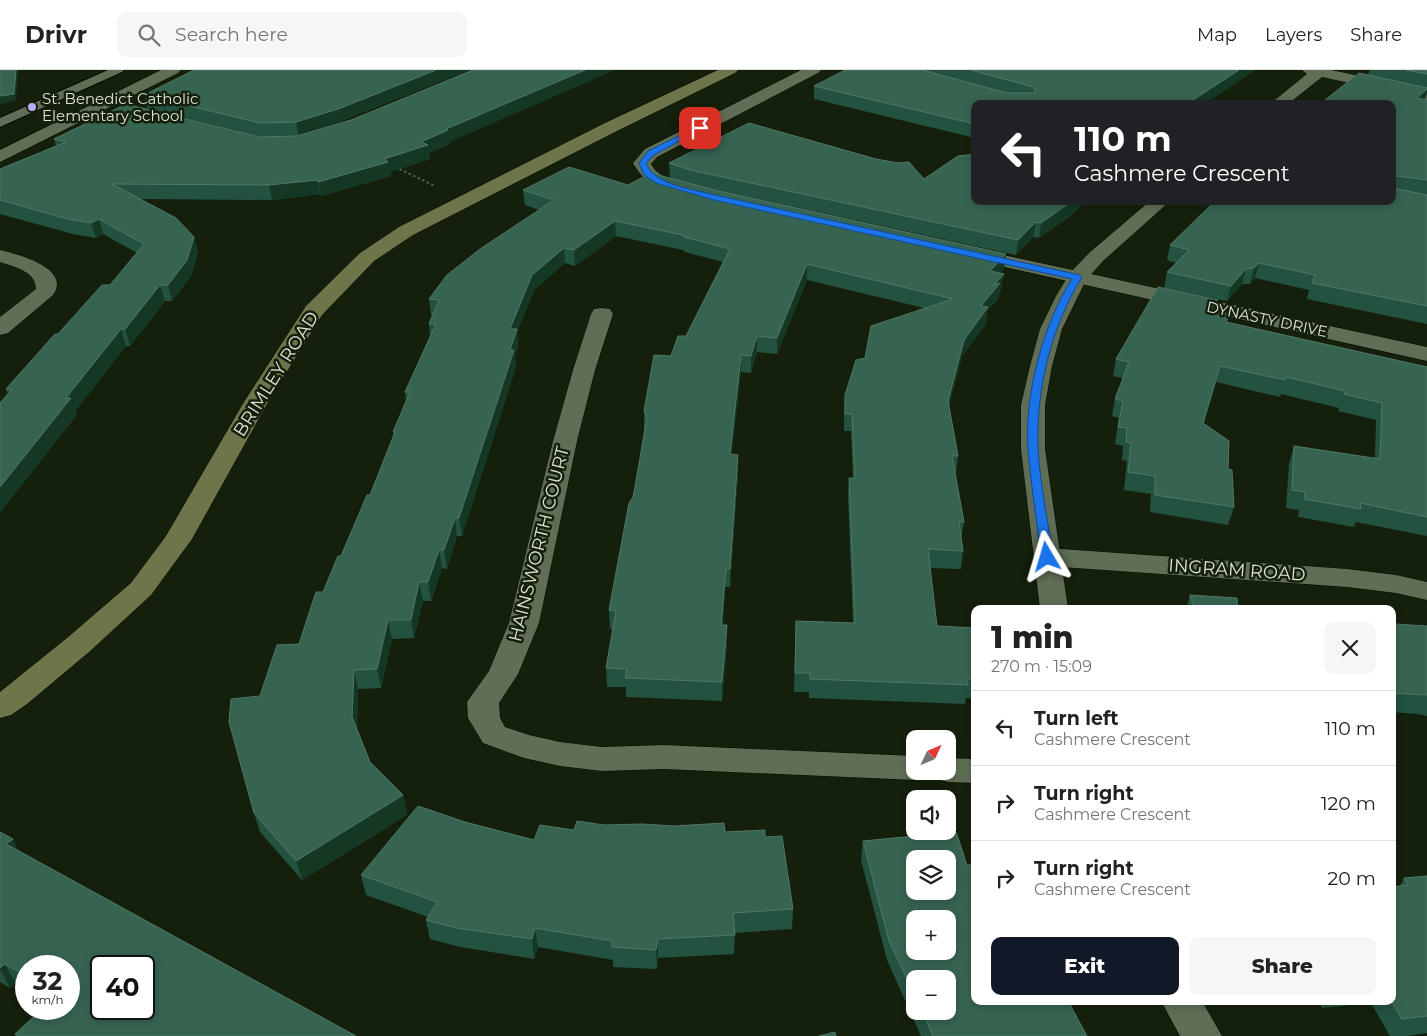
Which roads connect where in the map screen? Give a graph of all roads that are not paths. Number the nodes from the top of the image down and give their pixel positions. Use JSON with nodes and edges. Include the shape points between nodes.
{"nodes":[{"id":1,"x":118,"y":70,"type":"edge"},
{"id":2,"x":173,"y":70,"type":"edge"},
{"id":3,"x":730,"y":70,"type":"edge"},
{"id":4,"x":812,"y":70,"type":"edge"},
{"id":5,"x":1316,"y":71,"type":"edge"},
{"id":6,"x":1427,"y":95,"type":"edge"},
{"id":7,"x":1283,"y":100,"type":"edge"},
{"id":8,"x":104,"y":104,"type":"junction"},
{"id":9,"x":128,"y":110,"type":"edge"},
{"id":10,"x":0,"y":123,"type":"edge"},
{"id":11,"x":0,"y":157,"type":"edge"},
{"id":12,"x":695,"y":192,"type":"edge"},
{"id":13,"x":1156,"y":205,"type":"edge"},
{"id":14,"x":943,"y":248,"type":"edge"},
{"id":15,"x":0,"y":256,"type":"edge"},
{"id":16,"x":1077,"y":277,"type":"junction"},
{"id":17,"x":602,"y":314,"type":"dead end"},
{"id":18,"x":0,"y":328,"type":"edge"},
{"id":19,"x":1427,"y":354,"type":"edge"},
{"id":20,"x":1047,"y":557,"type":"junction"},
{"id":21,"x":1427,"y":591,"type":"edge"},
{"id":22,"x":1053,"y":605,"type":"edge"},
{"id":23,"x":0,"y":706,"type":"edge"},
{"id":24,"x":906,"y":768,"type":"edge"},
{"id":25,"x":956,"y":770,"type":"edge"},
{"id":26,"x":971,"y":771,"type":"edge"},
{"id":27,"x":1183,"y":1005,"type":"edge"},
{"id":28,"x":1202,"y":1036,"type":"edge"}],
"edges":[{"from":1,"to":10,"type":"lane"},
{"from":2,"to":8,"type":"street"},
{"from":3,"to":23,"type":"main road","name":"BRIMLEY ROAD","via":[[406,231],[367,257],[314,311],[256,402],[178,539],[141,589],[78,645]]},
{"from":4,"to":12,"type":"street","via":[[651,153],[642,163],[647,174],[659,182]]},
{"from":5,"to":6,"type":"street"},
{"from":5,"to":7,"type":"street"},
{"from":8,"to":9,"type":"street"},
{"from":8,"to":11,"type":"street"},
{"from":13,"to":16,"type":"street"},
{"from":14,"to":16,"type":"street","name":"DYNASTY DRIVE"},
{"from":15,"to":18,"type":"street","via":[[44,274],[48,282],[46,291]]},
{"from":16,"to":19,"type":"street","name":"DYNASTY DRIVE"},
{"from":16,"to":20,"type":"street","via":[[1051,329],[1034,405],[1033,449]]},
{"from":17,"to":24,"type":"street","name":"HAINSWORTH COURT","via":[[565,441],[524,623],[503,674],[483,702],[484,718],[494,735],[551,752],[602,759],[664,757]]},
{"from":20,"to":21,"type":"street","name":"INGRAM ROAD","via":[[1347,578]]},
{"from":20,"to":22,"type":"street"},
{"from":25,"to":26,"type":"street"},
{"from":27,"to":28,"type":"street"}]}
